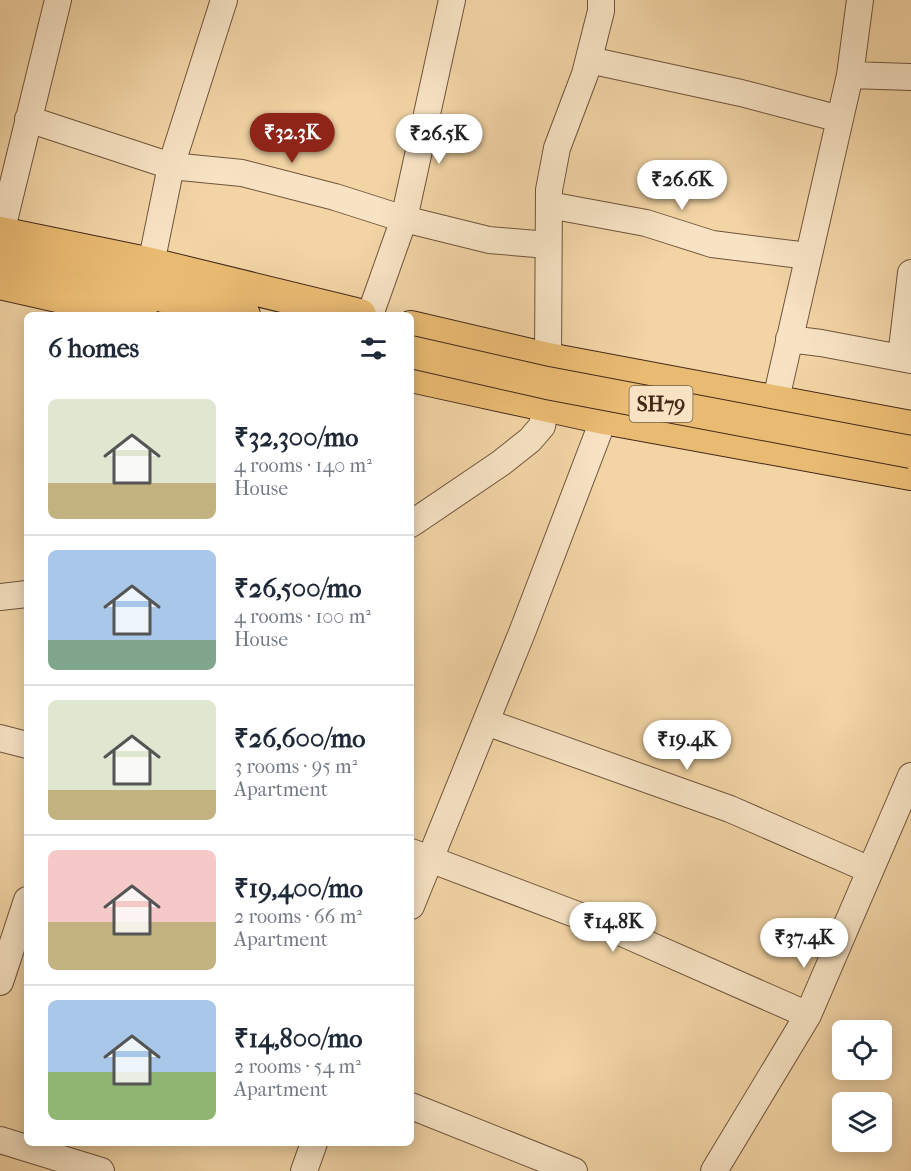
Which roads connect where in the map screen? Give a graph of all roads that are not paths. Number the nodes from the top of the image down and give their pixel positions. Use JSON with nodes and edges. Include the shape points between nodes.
{"nodes":[{"id":1,"x":58,"y":0,"type":"edge"},
{"id":2,"x":224,"y":0,"type":"edge"},
{"id":3,"x":452,"y":0,"type":"edge"},
{"id":4,"x":601,"y":0,"type":"edge"},
{"id":5,"x":860,"y":0,"type":"edge"},
{"id":6,"x":589,"y":60,"type":"junction"},
{"id":7,"x":850,"y":75,"type":"junction"},
{"id":8,"x":911,"y":77,"type":"edge"},
{"id":9,"x":28,"y":119,"type":"junction"},
{"id":10,"x":840,"y":119,"type":"junction"},
{"id":11,"x":171,"y":166,"type":"junction"},
{"id":12,"x":549,"y":205,"type":"junction"},
{"id":13,"x":404,"y":219,"type":"junction"},
{"id":14,"x":0,"y":241,"type":"edge"},
{"id":15,"x":548,"y":245,"type":"junction"},
{"id":16,"x":808,"y":256,"type":"junction"},
{"id":17,"x":151,"y":264,"type":"junction"},
{"id":18,"x":911,"y":273,"type":"edge"},
{"id":19,"x":0,"y":283,"type":"edge"},
{"id":20,"x":128,"y":312,"type":"edge"},
{"id":21,"x":234,"y":312,"type":"edge"},
{"id":22,"x":348,"y":312,"type":"edge"},
{"id":23,"x":371,"y":312,"type":"edge"},
{"id":24,"x":414,"y":328,"type":"edge"},
{"id":25,"x":789,"y":339,"type":"junction"},
{"id":26,"x":414,"y":353,"type":"edge"},
{"id":27,"x":548,"y":358,"type":"junction"},
{"id":28,"x":906,"y":359,"type":"edge"},
{"id":29,"x":414,"y":377,"type":"edge"},
{"id":30,"x":776,"y":402,"type":"junction"},
{"id":31,"x":546,"y":405,"type":"junction"},
{"id":32,"x":604,"y":417,"type":"junction"},
{"id":33,"x":911,"y":427,"type":"edge"},
{"id":34,"x":766,"y":447,"type":"junction"},
{"id":35,"x":911,"y":452,"type":"edge"},
{"id":36,"x":911,"y":474,"type":"edge"},
{"id":37,"x":414,"y":522,"type":"edge"},
{"id":38,"x":24,"y":594,"type":"edge"},
{"id":39,"x":0,"y":597,"type":"edge"},
{"id":40,"x":486,"y":722,"type":"junction"},
{"id":41,"x":0,"y":738,"type":"edge"},
{"id":42,"x":24,"y":744,"type":"edge"},
{"id":43,"x":911,"y":776,"type":"edge"},
{"id":44,"x":421,"y":855,"type":"edge"},
{"id":45,"x":870,"y":870,"type":"junction"},
{"id":46,"x":414,"y":891,"type":"edge"},
{"id":47,"x":24,"y":909,"type":"edge"},
{"id":48,"x":0,"y":982,"type":"edge"},
{"id":49,"x":808,"y":1015,"type":"junction"},
{"id":50,"x":414,"y":1108,"type":"edge"},
{"id":51,"x":0,"y":1140,"type":"edge"},
{"id":52,"x":313,"y":1146,"type":"edge"},
{"id":53,"x":100,"y":1171,"type":"edge"},
{"id":54,"x":304,"y":1171,"type":"edge"},
{"id":55,"x":574,"y":1171,"type":"edge"},
{"id":56,"x":714,"y":1171,"type":"edge"}],
"edges":[{"from":1,"to":9,"type":"street"},
{"from":2,"to":11,"type":"street"},
{"from":3,"to":13,"type":"street"},
{"from":4,"to":6,"type":"street"},
{"from":5,"to":7,"type":"street"},
{"from":6,"to":10,"type":"street"},
{"from":6,"to":12,"type":"street","via":[[557,148]]},
{"from":7,"to":8,"type":"street"},
{"from":7,"to":10,"type":"street"},
{"from":9,"to":11,"type":"street"},
{"from":9,"to":14,"type":"street"},
{"from":10,"to":16,"type":"street"},
{"from":11,"to":13,"type":"street","via":[[242,173],[335,196]]},
{"from":11,"to":17,"type":"street"},
{"from":12,"to":15,"type":"street"},
{"from":12,"to":16,"type":"street","via":[[646,223],[712,244]]},
{"from":13,"to":15,"type":"street","via":[[489,240]]},
{"from":13,"to":23,"type":"street"},
{"from":14,"to":17,"type":"main road"},
{"from":14,"to":21,"type":"main road"},
{"from":15,"to":27,"type":"street"},
{"from":16,"to":25,"type":"street"},
{"from":17,"to":22,"type":"main road"},
{"from":18,"to":28,"type":"street"},
{"from":19,"to":20,"type":"main road"},
{"from":24,"to":27,"type":"main road"},
{"from":25,"to":28,"type":"street"},
{"from":25,"to":30,"type":"street"},
{"from":26,"to":35,"type":"main road","number":"SH79","bridge":true,"via":[[547,383]]},
{"from":27,"to":30,"type":"main road"},
{"from":27,"to":31,"type":"street"},
{"from":29,"to":31,"type":"main road"},
{"from":30,"to":33,"type":"main road"},
{"from":30,"to":34,"type":"street"},
{"from":31,"to":32,"type":"main road"},
{"from":31,"to":37,"type":"street","via":[[542,426],[530,440]]},
{"from":32,"to":34,"type":"main road"},
{"from":32,"to":40,"type":"street"},
{"from":34,"to":36,"type":"main road"},
{"from":38,"to":39,"type":"street"},
{"from":40,"to":44,"type":"street"},
{"from":40,"to":45,"type":"street","via":[[730,809]]},
{"from":41,"to":42,"type":"street"},
{"from":43,"to":45,"type":"street"},
{"from":44,"to":46,"type":"street"},
{"from":44,"to":49,"type":"street","via":[[604,925]]},
{"from":45,"to":49,"type":"street"},
{"from":47,"to":48,"type":"street"},
{"from":49,"to":56,"type":"street"},
{"from":50,"to":55,"type":"street"},
{"from":51,"to":53,"type":"street"},
{"from":52,"to":54,"type":"street"}]}
